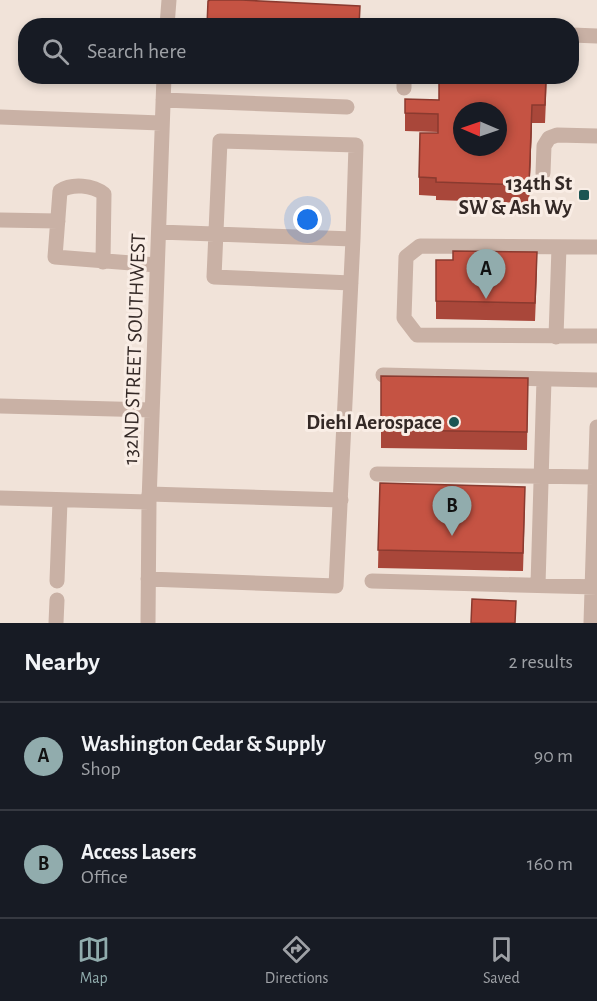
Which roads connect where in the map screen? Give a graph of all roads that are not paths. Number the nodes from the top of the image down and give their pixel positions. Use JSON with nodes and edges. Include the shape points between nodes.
{"nodes":[{"id":1,"x":169,"y":0,"type":"edge"},
{"id":2,"x":168,"y":18,"type":"edge"},
{"id":3,"x":579,"y":35,"type":"edge"},
{"id":4,"x":597,"y":36,"type":"edge"},
{"id":5,"x":164,"y":84,"type":"edge"},
{"id":6,"x":163,"y":100,"type":"junction"},
{"id":7,"x":347,"y":107,"type":"dead end"},
{"id":8,"x":0,"y":117,"type":"edge"},
{"id":9,"x":161,"y":123,"type":"junction"},
{"id":10,"x":597,"y":136,"type":"edge"},
{"id":11,"x":543,"y":173,"type":"dead end"},
{"id":12,"x":0,"y":220,"type":"edge"},
{"id":13,"x":58,"y":221,"type":"junction"},
{"id":14,"x":159,"y":232,"type":"junction"},
{"id":15,"x":216,"y":234,"type":"junction"},
{"id":16,"x":353,"y":239,"type":"junction"},
{"id":17,"x":559,"y":247,"type":"junction"},
{"id":18,"x":597,"y":247,"type":"edge"},
{"id":19,"x":104,"y":262,"type":"junction"},
{"id":20,"x":157,"y":265,"type":"junction"},
{"id":21,"x":351,"y":283,"type":"junction"},
{"id":22,"x":597,"y":336,"type":"edge"},
{"id":23,"x":556,"y":337,"type":"junction"},
{"id":24,"x":383,"y":375,"type":"edge"},
{"id":25,"x":544,"y":378,"type":"junction"},
{"id":26,"x":597,"y":380,"type":"edge"},
{"id":27,"x":0,"y":406,"type":"edge"},
{"id":28,"x":152,"y":410,"type":"junction"},
{"id":29,"x":597,"y":427,"type":"edge"},
{"id":30,"x":377,"y":474,"type":"dead end"},
{"id":31,"x":541,"y":477,"type":"junction"},
{"id":32,"x":595,"y":477,"type":"junction"},
{"id":33,"x":0,"y":498,"type":"edge"},
{"id":34,"x":149,"y":498,"type":"junction"},
{"id":35,"x":340,"y":500,"type":"junction"},
{"id":36,"x":60,"y":501,"type":"junction"},
{"id":37,"x":148,"y":579,"type":"junction"},
{"id":38,"x":57,"y":581,"type":"dead end"},
{"id":39,"x":372,"y":581,"type":"dead end"},
{"id":40,"x":538,"y":585,"type":"junction"},
{"id":41,"x":594,"y":587,"type":"edge"},
{"id":42,"x":57,"y":600,"type":"dead end"},
{"id":43,"x":56,"y":623,"type":"edge"},
{"id":44,"x":148,"y":623,"type":"edge"},
{"id":45,"x":591,"y":623,"type":"edge"}],
"edges":[{"from":1,"to":2,"type":"street"},
{"from":3,"to":4,"type":"street"},
{"from":5,"to":6,"type":"street","name":"132ND STREET SOUTHWEST"},
{"from":6,"to":7,"type":"street"},
{"from":6,"to":9,"type":"street","name":"132ND STREET SOUTHWEST"},
{"from":8,"to":9,"type":"street"},
{"from":9,"to":14,"type":"street","name":"132ND STREET SOUTHWEST"},
{"from":10,"to":11,"type":"street","via":[[549,138],[544,146]]},
{"from":12,"to":13,"type":"street"},
{"from":13,"to":19,"type":"street","via":[[55,257]]},
{"from":13,"to":19,"type":"street","via":[[60,191],[67,186],[97,189],[104,194]]},
{"from":14,"to":15,"type":"street"},
{"from":14,"to":20,"type":"street","name":"132ND STREET SOUTHWEST"},
{"from":15,"to":16,"type":"street"},
{"from":15,"to":16,"type":"street","via":[[220,141],[356,145]]},
{"from":15,"to":21,"type":"street","via":[[214,278]]},
{"from":16,"to":21,"type":"street"},
{"from":17,"to":18,"type":"street"},
{"from":17,"to":23,"type":"street"},
{"from":17,"to":23,"type":"street","via":[[420,246],[406,257],[404,318],[417,335]]},
{"from":19,"to":20,"type":"street"},
{"from":20,"to":28,"type":"street","name":"132ND STREET SOUTHWEST"},
{"from":21,"to":35,"type":"street"},
{"from":22,"to":23,"type":"street"},
{"from":24,"to":25,"type":"street"},
{"from":25,"to":26,"type":"street"},
{"from":25,"to":31,"type":"street"},
{"from":27,"to":28,"type":"street"},
{"from":28,"to":34,"type":"street","name":"132ND STREET SOUTHWEST"},
{"from":29,"to":32,"type":"street"},
{"from":30,"to":31,"type":"street"},
{"from":31,"to":32,"type":"street"},
{"from":31,"to":40,"type":"street"},
{"from":32,"to":41,"type":"street"},
{"from":33,"to":36,"type":"street"},
{"from":34,"to":35,"type":"street"},
{"from":34,"to":36,"type":"street"},
{"from":34,"to":37,"type":"street","name":"132ND STREET SOUTHWEST"},
{"from":35,"to":37,"type":"street","via":[[336,586]]},
{"from":36,"to":38,"type":"street"},
{"from":37,"to":44,"type":"street","name":"132ND STREET SOUTHWEST"},
{"from":39,"to":40,"type":"street"},
{"from":40,"to":41,"type":"street"},
{"from":41,"to":45,"type":"street"},
{"from":42,"to":43,"type":"street"}]}
